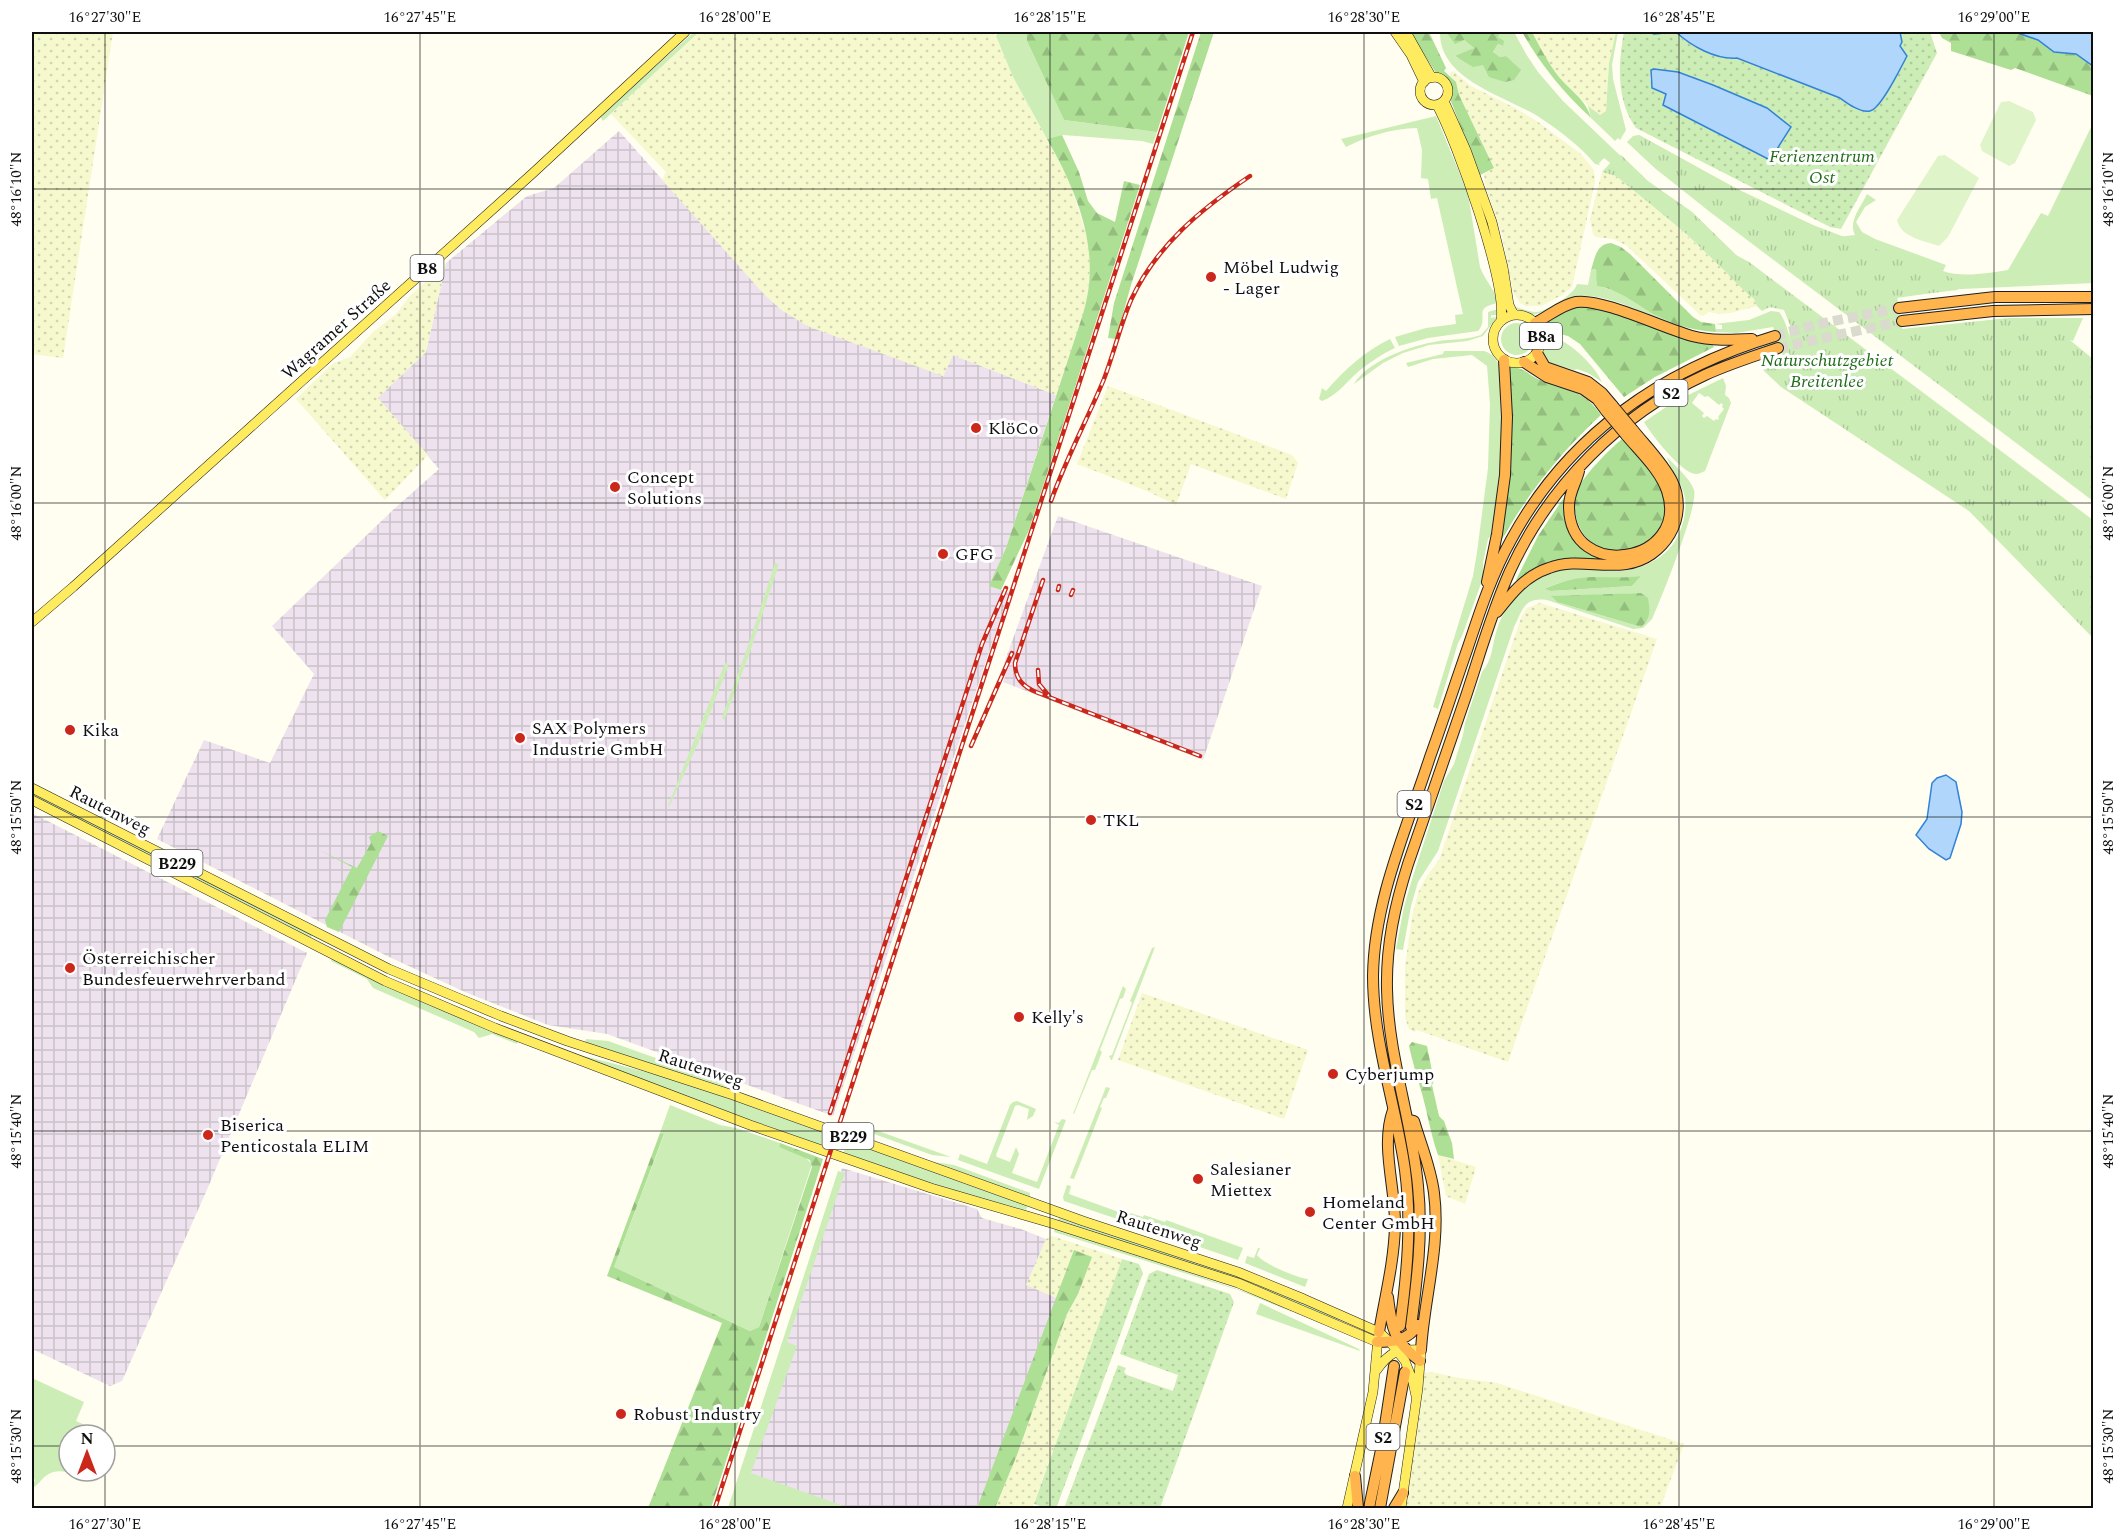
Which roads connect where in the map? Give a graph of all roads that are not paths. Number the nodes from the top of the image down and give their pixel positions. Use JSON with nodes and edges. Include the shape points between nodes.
{"nodes":[{"id":1,"x":685,"y":32,"type":"edge"},
{"id":2,"x":1395,"y":32,"type":"edge"},
{"id":3,"x":1406,"y":32,"type":"edge"},
{"id":4,"x":1428,"y":80,"type":"junction"},
{"id":5,"x":1441,"y":103,"type":"junction"},
{"id":6,"x":2094,"y":297,"type":"edge"},
{"id":7,"x":1899,"y":308,"type":"tunnel mouth"},
{"id":8,"x":2094,"y":309,"type":"edge"},
{"id":9,"x":1514,"y":315,"type":"junction"},
{"id":10,"x":1501,"y":321,"type":"junction"},
{"id":11,"x":1902,"y":321,"type":"tunnel mouth"},
{"id":12,"x":1534,"y":323,"type":"junction"},
{"id":13,"x":1778,"y":348,"type":"tunnel mouth"},
{"id":14,"x":1537,"y":353,"type":"junction"},
{"id":15,"x":1504,"y":360,"type":"junction"},
{"id":16,"x":1524,"y":362,"type":"junction"},
{"id":17,"x":1610,"y":409,"type":"junction"},
{"id":18,"x":1630,"y":433,"type":"junction"},
{"id":19,"x":1581,"y":465,"type":"junction"},
{"id":20,"x":1488,"y":591,"type":"junction"},
{"id":21,"x":1492,"y":619,"type":"junction"},
{"id":22,"x":32,"y":622,"type":"edge"},
{"id":23,"x":32,"y":788,"type":"edge"},
{"id":24,"x":32,"y":801,"type":"edge"},
{"id":25,"x":1394,"y":1110,"type":"junction"},
{"id":26,"x":1407,"y":1118,"type":"junction"},
{"id":27,"x":1387,"y":1287,"type":"junction"},
{"id":28,"x":1425,"y":1316,"type":"junction"},
{"id":29,"x":1378,"y":1337,"type":"junction"},
{"id":30,"x":1398,"y":1346,"type":"junction"},
{"id":31,"x":1420,"y":1355,"type":"junction"},
{"id":32,"x":1394,"y":1366,"type":"dead end"},
{"id":33,"x":1376,"y":1371,"type":"junction"},
{"id":34,"x":1405,"y":1372,"type":"dead end"},
{"id":35,"x":1416,"y":1396,"type":"junction"},
{"id":36,"x":1355,"y":1476,"type":"junction"},
{"id":37,"x":1403,"y":1493,"type":"junction"},
{"id":38,"x":1347,"y":1509,"type":"edge"},
{"id":39,"x":1358,"y":1509,"type":"edge"},
{"id":40,"x":1369,"y":1509,"type":"edge"},
{"id":41,"x":1380,"y":1509,"type":"edge"},
{"id":42,"x":1394,"y":1509,"type":"edge"},
{"id":43,"x":1401,"y":1509,"type":"edge"}],
"edges":[{"from":1,"to":22,"type":"main road","name":"Wagramer Straße","number":"B8"},
{"from":2,"to":4,"type":"main road"},
{"from":3,"to":4,"type":"main road"},
{"from":4,"to":5,"type":"main road","via":[[1441,79],[1447,85],[1448,94]]},
{"from":4,"to":5,"type":"main road","via":[[1420,90],[1422,98],[1428,104]]},
{"from":5,"to":9,"type":"main road","number":"B8a","via":[[1466,150],[1492,222]]},
{"from":5,"to":10,"type":"main road","number":"B8a","via":[[1483,230],[1498,285]]},
{"from":6,"to":7,"type":"highway","via":[[1995,297]]},
{"from":8,"to":11,"type":"highway","via":[[1993,311]]},
{"from":9,"to":10,"type":"main road","number":"B8a"},
{"from":9,"to":12,"type":"main road","number":"B8a"},
{"from":10,"to":15,"type":"main road","number":"B8a","via":[[1495,327],[1492,342]]},
{"from":12,"to":14,"type":"main road","number":"B8a","via":[[1541,335]]},
{"from":12,"to":20,"type":"highway","number":"S2","via":[[1567,305],[1586,302],[1694,337],[1770,337],[1679,374],[1635,400],[1596,432],[1558,471],[1526,513]]},
{"from":13,"to":19,"type":"highway","number":"S2","via":[[1725,366],[1665,396]]},
{"from":14,"to":16,"type":"main road","number":"B8a"},
{"from":14,"to":17,"type":"highway","via":[[1545,367],[1588,382],[1602,393]]},
{"from":15,"to":16,"type":"main road","number":"B8a"},
{"from":15,"to":20,"type":"highway","via":[[1508,417],[1505,475],[1486,577]]},
{"from":16,"to":17,"type":"highway","via":[[1547,377],[1584,389]]},
{"from":17,"to":18,"type":"highway","bridge":true},
{"from":18,"to":19,"type":"highway","via":[[1668,494],[1667,521],[1650,546],[1633,555],[1616,557],[1584,543],[1574,528],[1569,507]]},
{"from":18,"to":21,"type":"highway","via":[[1662,466],[1675,490],[1677,516],[1667,539],[1653,554],[1636,562],[1573,562],[1541,571],[1523,582]]},
{"from":19,"to":21,"type":"highway","number":"S2","via":[[1548,505],[1522,547]]},
{"from":20,"to":25,"type":"highway","number":"S2","via":[[1392,869],[1376,933],[1374,997]]},
{"from":21,"to":26,"type":"highway","number":"S2","via":[[1408,864],[1391,926],[1388,1015]]},
{"from":23,"to":29,"type":"main road","name":"Rautenweg","number":"B229","via":[[389,969],[501,1017],[1238,1272],[1304,1299]]},
{"from":24,"to":29,"type":"main road","name":"Rautenweg","number":"B229","via":[[375,976],[495,1028],[750,1125],[920,1184],[1238,1283]]},
{"from":25,"to":26,"type":"highway","number":"S2","via":[[1409,1215],[1406,1327],[1419,1259],[1420,1207]]},
{"from":25,"to":27,"type":"highway","via":[[1389,1122],[1389,1144],[1395,1226]]},
{"from":26,"to":28,"type":"highway","via":[[1414,1121],[1434,1195],[1432,1271]]},
{"from":27,"to":29,"type":"highway"},
{"from":27,"to":30,"type":"highway"},
{"from":28,"to":30,"type":"highway"},
{"from":28,"to":31,"type":"highway"},
{"from":29,"to":30,"type":"highway"},
{"from":29,"to":33,"type":"main road"},
{"from":30,"to":31,"type":"highway"},
{"from":30,"to":33,"type":"main road"},
{"from":30,"to":35,"type":"main road"},
{"from":31,"to":35,"type":"main road"},
{"from":32,"to":40,"type":"highway","number":"S2"},
{"from":33,"to":36,"type":"main road"},
{"from":34,"to":41,"type":"highway","number":"S2"},
{"from":35,"to":37,"type":"main road"},
{"from":36,"to":38,"type":"main road"},
{"from":36,"to":39,"type":"highway"},
{"from":37,"to":42,"type":"highway"},
{"from":37,"to":43,"type":"main road"}]}
